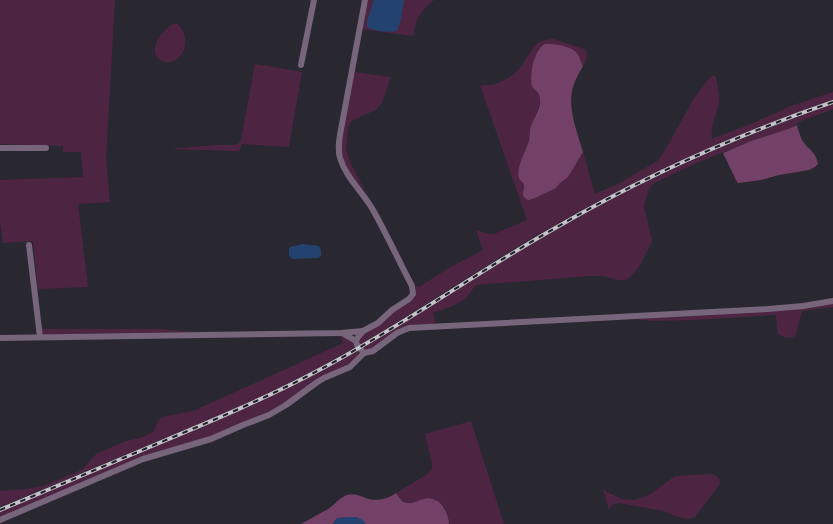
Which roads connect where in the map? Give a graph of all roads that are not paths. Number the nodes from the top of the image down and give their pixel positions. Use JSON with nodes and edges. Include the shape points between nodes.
{"nodes":[{"id":1,"x":314,"y":0,"type":"edge"},
{"id":2,"x":365,"y":0,"type":"edge"},
{"id":3,"x":302,"y":65,"type":"dead end"},
{"id":4,"x":0,"y":148,"type":"edge"},
{"id":5,"x":46,"y":148,"type":"dead end"},
{"id":6,"x":30,"y":245,"type":"dead end"},
{"id":7,"x":833,"y":301,"type":"edge"},
{"id":8,"x":363,"y":331,"type":"junction"},
{"id":9,"x":341,"y":333,"type":"junction"},
{"id":10,"x":40,"y":337,"type":"junction"},
{"id":11,"x":0,"y":338,"type":"edge"},
{"id":12,"x":356,"y":341,"type":"junction"},
{"id":13,"x":364,"y":353,"type":"junction"},
{"id":14,"x":0,"y":520,"type":"edge"}],
"edges":[{"from":1,"to":3,"type":"street"},
{"from":2,"to":8,"type":"street","via":[[339,151],[343,166],[373,210],[412,286],[413,294]]},
{"from":4,"to":5,"type":"street"},
{"from":6,"to":10,"type":"street"},
{"from":7,"to":13,"type":"street","via":[[804,306],[677,314],[414,327]]},
{"from":8,"to":9,"type":"street"},
{"from":8,"to":12,"type":"street"},
{"from":9,"to":10,"type":"street"},
{"from":9,"to":12,"type":"street"},
{"from":10,"to":11,"type":"street"},
{"from":12,"to":13,"type":"street"},
{"from":13,"to":14,"type":"street","via":[[350,367],[324,378],[269,415],[212,439],[143,459]]}]}
